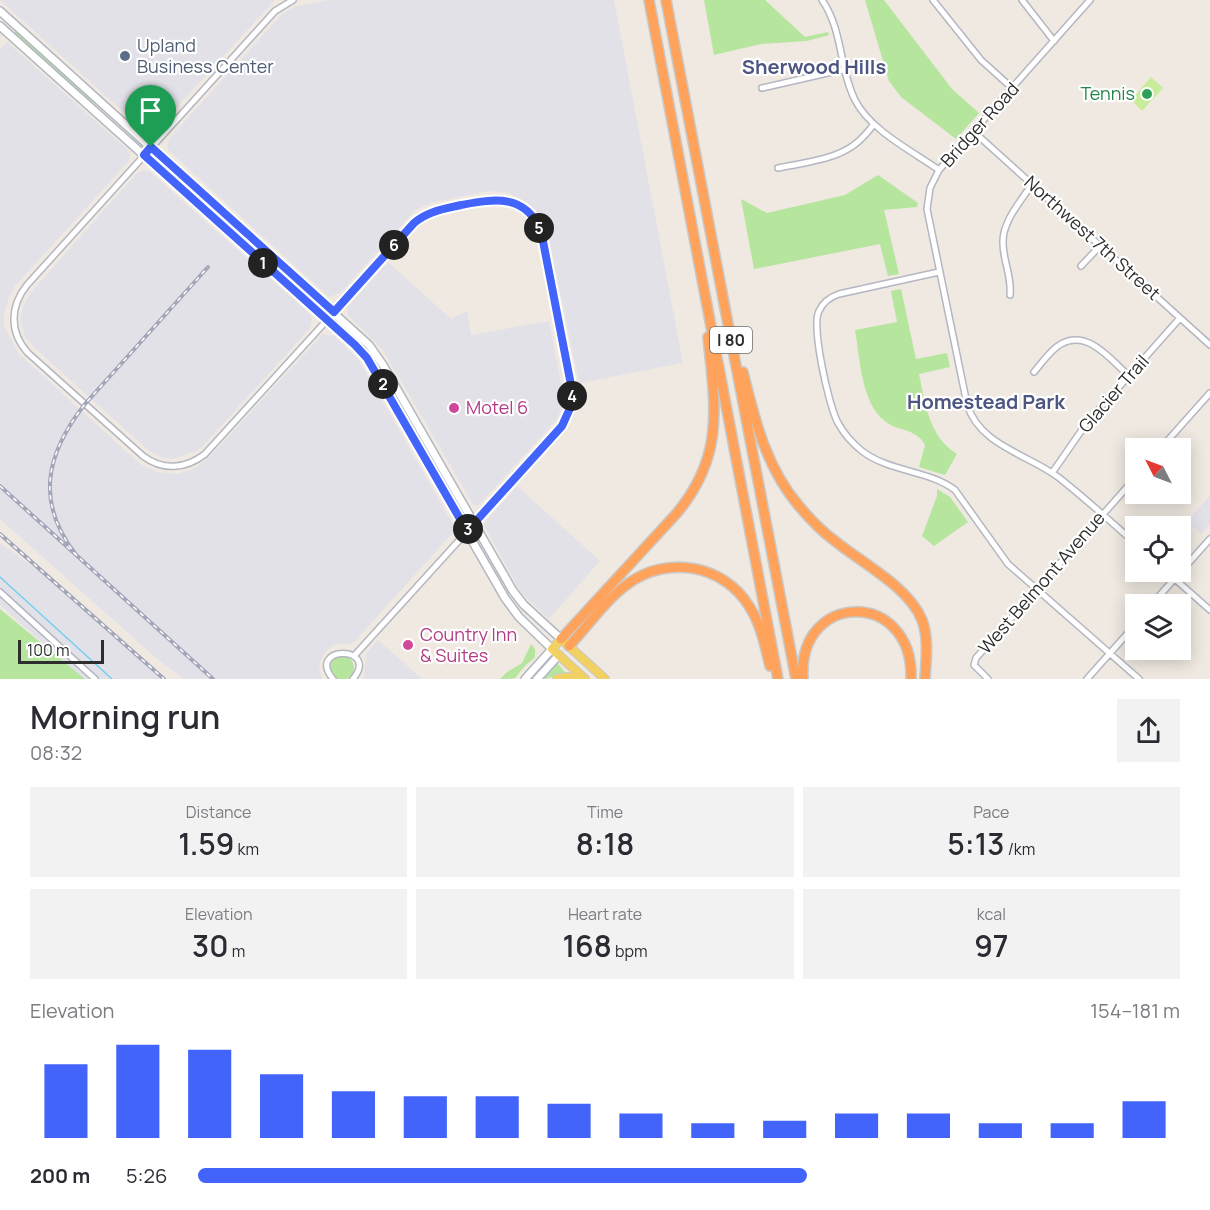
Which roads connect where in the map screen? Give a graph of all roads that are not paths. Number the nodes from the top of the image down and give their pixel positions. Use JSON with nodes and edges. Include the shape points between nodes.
{"nodes":[{"id":1,"x":292,"y":0,"type":"edge"},
{"id":2,"x":649,"y":0,"type":"edge"},
{"id":3,"x":666,"y":0,"type":"edge"},
{"id":4,"x":822,"y":0,"type":"edge"},
{"id":5,"x":933,"y":0,"type":"edge"},
{"id":6,"x":1022,"y":0,"type":"edge"},
{"id":7,"x":1090,"y":0,"type":"edge"},
{"id":8,"x":0,"y":11,"type":"edge"},
{"id":9,"x":0,"y":26,"type":"edge"},
{"id":10,"x":1054,"y":41,"type":"junction"},
{"id":11,"x":845,"y":69,"type":"junction"},
{"id":12,"x":762,"y":88,"type":"dead end"},
{"id":13,"x":1012,"y":88,"type":"junction"},
{"id":14,"x":874,"y":124,"type":"junction"},
{"id":15,"x":973,"y":131,"type":"junction"},
{"id":16,"x":151,"y":147,"type":"junction"},
{"id":17,"x":144,"y":155,"type":"junction"},
{"id":18,"x":778,"y":168,"type":"dead end"},
{"id":19,"x":939,"y":170,"type":"junction"},
{"id":20,"x":1032,"y":184,"type":"junction"},
{"id":21,"x":1100,"y":246,"type":"junction"},
{"id":22,"x":716,"y":264,"type":"junction"},
{"id":23,"x":1081,"y":266,"type":"dead end"},
{"id":24,"x":700,"y":269,"type":"junction"},
{"id":25,"x":939,"y":272,"type":"junction"},
{"id":26,"x":1010,"y":295,"type":"dead end"},
{"id":27,"x":334,"y":312,"type":"junction"},
{"id":28,"x":1180,"y":318,"type":"junction"},
{"id":29,"x":327,"y":320,"type":"junction"},
{"id":30,"x":1210,"y":345,"type":"edge"},
{"id":31,"x":1034,"y":372,"type":"dead end"},
{"id":32,"x":1129,"y":376,"type":"junction"},
{"id":33,"x":1210,"y":393,"type":"edge"},
{"id":34,"x":1170,"y":438,"type":"edge"},
{"id":35,"x":1053,"y":473,"type":"junction"},
{"id":36,"x":1125,"y":490,"type":"edge"},
{"id":37,"x":1103,"y":515,"type":"junction"},
{"id":38,"x":474,"y":522,"type":"junction"},
{"id":39,"x":467,"y":531,"type":"junction"},
{"id":40,"x":1125,"y":534,"type":"edge"},
{"id":41,"x":1210,"y":539,"type":"edge"},
{"id":42,"x":1191,"y":561,"type":"edge"},
{"id":43,"x":1172,"y":582,"type":"edge"},
{"id":44,"x":1178,"y":582,"type":"edge"},
{"id":45,"x":1037,"y":589,"type":"junction"},
{"id":46,"x":0,"y":592,"type":"edge"},
{"id":47,"x":1161,"y":594,"type":"edge"},
{"id":48,"x":1210,"y":610,"type":"edge"},
{"id":49,"x":1125,"y":636,"type":"edge"},
{"id":50,"x":561,"y":639,"type":"junction"},
{"id":51,"x":569,"y":646,"type":"junction"},
{"id":52,"x":552,"y":649,"type":"junction"},
{"id":53,"x":1109,"y":653,"type":"junction"},
{"id":54,"x":559,"y":655,"type":"junction"},
{"id":55,"x":354,"y":656,"type":"junction"},
{"id":56,"x":95,"y":679,"type":"edge"},
{"id":57,"x":333,"y":679,"type":"edge"},
{"id":58,"x":354,"y":679,"type":"edge"},
{"id":59,"x":525,"y":679,"type":"edge"},
{"id":60,"x":537,"y":679,"type":"edge"},
{"id":61,"x":557,"y":679,"type":"edge"},
{"id":62,"x":579,"y":679,"type":"edge"},
{"id":63,"x":585,"y":679,"type":"edge"},
{"id":64,"x":605,"y":679,"type":"edge"},
{"id":65,"x":776,"y":679,"type":"edge"},
{"id":66,"x":796,"y":679,"type":"edge"},
{"id":67,"x":803,"y":679,"type":"edge"},
{"id":68,"x":911,"y":679,"type":"edge"},
{"id":69,"x":925,"y":679,"type":"edge"},
{"id":70,"x":988,"y":679,"type":"edge"},
{"id":71,"x":1087,"y":679,"type":"edge"},
{"id":72,"x":1139,"y":679,"type":"edge"}],
"edges":[{"from":1,"to":16,"type":"street","via":[[275,11]]},
{"from":2,"to":24,"type":"highway","number":"I 80"},
{"from":3,"to":22,"type":"highway","number":"I 80"},
{"from":4,"to":11,"type":"street","via":[[835,25]]},
{"from":5,"to":13,"type":"street","via":[[981,60]]},
{"from":6,"to":10,"type":"street"},
{"from":7,"to":10,"type":"street","name":"Bridger Road"},
{"from":8,"to":16,"type":"main road"},
{"from":9,"to":17,"type":"main road"},
{"from":10,"to":13,"type":"street","name":"Bridger Road"},
{"from":11,"to":12,"type":"street"},
{"from":11,"to":14,"type":"street","via":[[854,99]]},
{"from":13,"to":15,"type":"street","name":"Bridger Road"},
{"from":14,"to":18,"type":"street","via":[[846,150]]},
{"from":14,"to":19,"type":"street"},
{"from":15,"to":19,"type":"street","name":"Bridger Road"},
{"from":15,"to":20,"type":"street","name":"Northwest 7th Street"},
{"from":16,"to":17,"type":"street"},
{"from":16,"to":27,"type":"main road"},
{"from":17,"to":29,"type":"main road"},
{"from":17,"to":29,"type":"street","via":[[24,290],[14,312],[16,334],[25,349],[141,455],[152,462],[176,467],[205,454]]},
{"from":19,"to":25,"type":"street","name":"Bridger Road","via":[[927,205]]},
{"from":20,"to":21,"type":"street","name":"Northwest 7th Street"},
{"from":20,"to":26,"type":"street","via":[[1004,237]]},
{"from":21,"to":23,"type":"street"},
{"from":21,"to":28,"type":"street","name":"Northwest 7th Street"},
{"from":22,"to":66,"type":"highway","number":"I 80"},
{"from":22,"to":69,"type":"highway","via":[[766,452],[782,483],[815,524],[914,605],[927,640]]},
{"from":24,"to":50,"type":"highway","via":[[715,415],[708,460],[682,507]]},
{"from":24,"to":65,"type":"highway","number":"I 80"},
{"from":25,"to":35,"type":"street","name":"Bridger Road","via":[[973,419],[991,439]]},
{"from":25,"to":45,"type":"street","via":[[839,294],[821,307],[816,328],[833,414],[844,433],[862,451],[881,462],[940,482],[959,494],[1004,560]]},
{"from":27,"to":29,"type":"street"},
{"from":27,"to":38,"type":"main road","via":[[375,352]]},
{"from":27,"to":38,"type":"street","via":[[421,217],[486,200],[515,203],[533,217],[541,231],[572,400],[562,426]]},
{"from":28,"to":30,"type":"street","name":"Northwest 7th Street"},
{"from":28,"to":32,"type":"street","name":"Glacier Trail"},
{"from":29,"to":39,"type":"main road","via":[[370,363]]},
{"from":31,"to":32,"type":"street","via":[[1059,345],[1081,341],[1097,348]]},
{"from":32,"to":35,"type":"street","name":"Glacier Trail","via":[[1080,431]]},
{"from":33,"to":34,"type":"street"},
{"from":35,"to":37,"type":"street","name":"Bridger Road"},
{"from":36,"to":37,"type":"street","name":"West Belmont Avenue"},
{"from":37,"to":40,"type":"street","name":"Bridger Road"},
{"from":37,"to":45,"type":"street","name":"West Belmont Avenue"},
{"from":38,"to":39,"type":"street"},
{"from":38,"to":50,"type":"main road","via":[[518,598]]},
{"from":39,"to":52,"type":"main road","via":[[512,608]]},
{"from":39,"to":55,"type":"street"},
{"from":41,"to":42,"type":"street"},
{"from":43,"to":47,"type":"street"},
{"from":44,"to":48,"type":"street"},
{"from":45,"to":53,"type":"street"},
{"from":45,"to":70,"type":"street","name":"West Belmont Avenue","via":[[974,663]]},
{"from":46,"to":56,"type":"street"},
{"from":49,"to":53,"type":"street"},
{"from":50,"to":51,"type":"main road"},
{"from":50,"to":52,"type":"main road"},
{"from":51,"to":54,"type":"main road"},
{"from":51,"to":64,"type":"main road"},
{"from":51,"to":65,"type":"highway","via":[[627,584],[655,570],[689,567],[722,578],[743,597],[759,626]]},
{"from":52,"to":54,"type":"main road"},
{"from":52,"to":59,"type":"main road"},
{"from":53,"to":71,"type":"street"},
{"from":53,"to":72,"type":"street"},
{"from":54,"to":60,"type":"main road"},
{"from":54,"to":63,"type":"main road"},
{"from":55,"to":57,"type":"street","via":[[345,652],[331,657],[327,666]]},
{"from":55,"to":58,"type":"street","via":[[359,665]]},
{"from":61,"to":62,"type":"main road"},
{"from":67,"to":68,"type":"highway","via":[[804,654],[813,634],[828,620],[851,612],[874,615],[894,627],[908,648]]}]}
